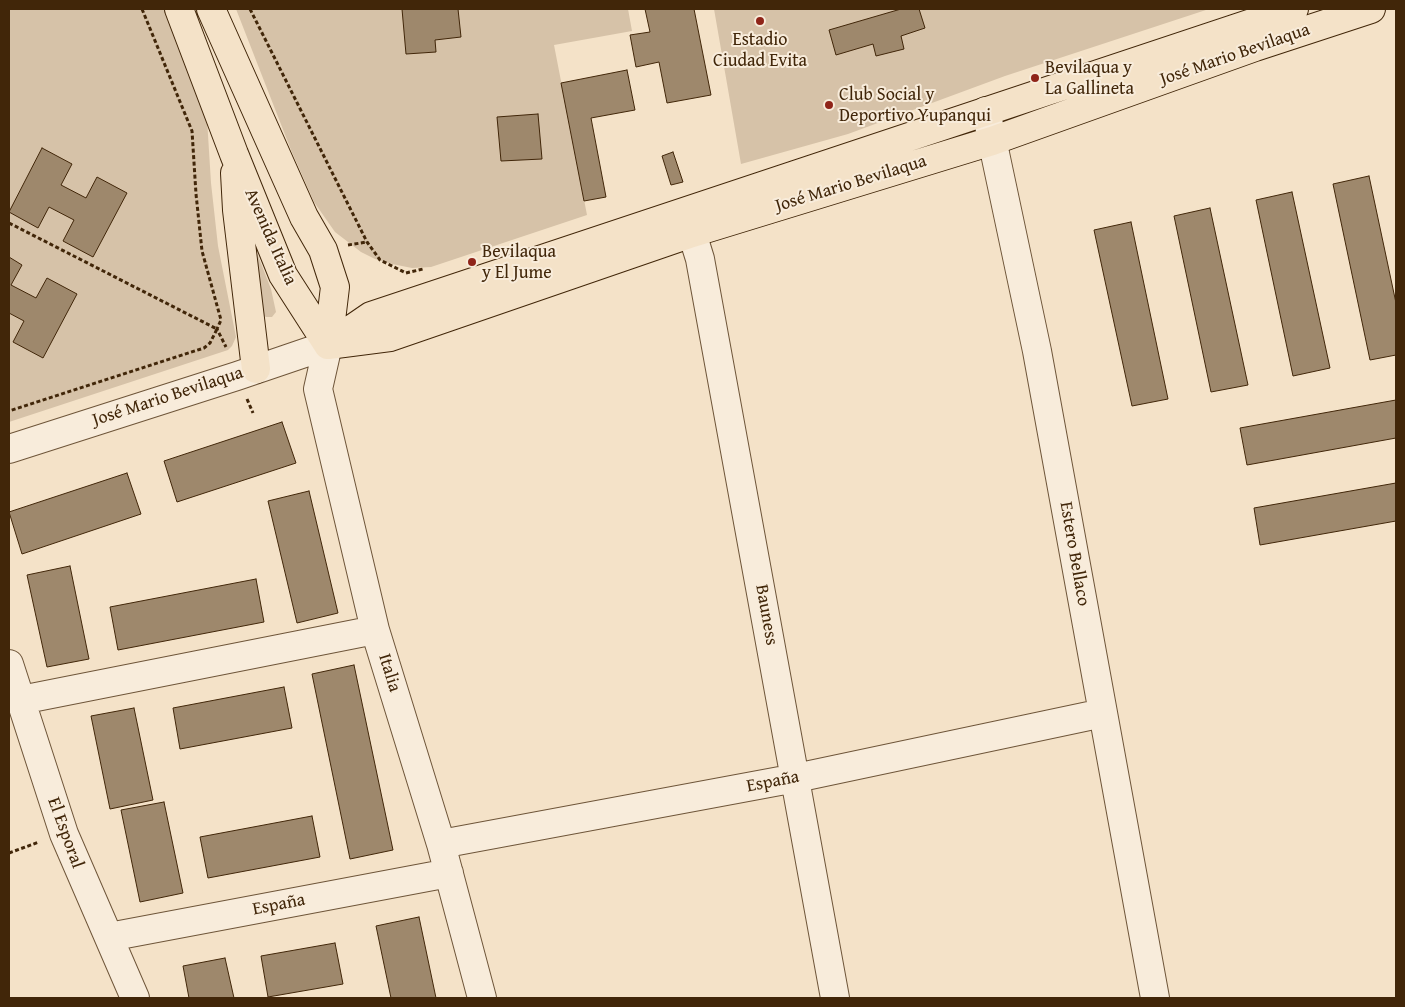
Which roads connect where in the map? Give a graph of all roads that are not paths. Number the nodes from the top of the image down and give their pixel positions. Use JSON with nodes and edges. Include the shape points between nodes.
{"nodes":[{"id":1,"x":179,"y":9,"type":"edge"},
{"id":2,"x":211,"y":9,"type":"edge"},
{"id":3,"x":1294,"y":9,"type":"edge"},
{"id":4,"x":1371,"y":9,"type":"edge"},
{"id":5,"x":986,"y":111,"type":"junction"},
{"id":6,"x":992,"y":141,"type":"junction"},
{"id":7,"x":234,"y":154,"type":"junction"},
{"id":8,"x":692,"y":233,"type":"junction"},
{"id":9,"x":328,"y":346,"type":"junction"},
{"id":10,"x":247,"y":373,"type":"junction"},
{"id":11,"x":9,"y":448,"type":"edge"},
{"id":12,"x":375,"y":630,"type":"junction"},
{"id":13,"x":9,"y":664,"type":"edge"},
{"id":14,"x":21,"y":700,"type":"junction"},
{"id":15,"x":1103,"y":713,"type":"junction"},
{"id":16,"x":796,"y":778,"type":"junction"},
{"id":17,"x":441,"y":844,"type":"junction"},
{"id":18,"x":449,"y":873,"type":"junction"},
{"id":19,"x":109,"y":937,"type":"junction"},
{"id":20,"x":135,"y":998,"type":"edge"},
{"id":21,"x":482,"y":998,"type":"edge"},
{"id":22,"x":835,"y":998,"type":"edge"},
{"id":23,"x":1155,"y":998,"type":"edge"}],
"edges":[{"from":1,"to":7,"type":"main road","name":"Avenida Italia"},
{"from":2,"to":9,"type":"main road","via":[[301,210],[323,250],[335,287]]},
{"from":3,"to":5,"type":"main road","name":"José Mario Bevilaqua"},
{"from":4,"to":6,"type":"main road","name":"José Mario Bevilaqua"},
{"from":5,"to":6,"type":"street","name":"Estero Bellaco"},
{"from":5,"to":9,"type":"main road","name":"José Mario Bevilaqua","via":[[371,316]]},
{"from":6,"to":8,"type":"main road","name":"José Mario Bevilaqua"},
{"from":6,"to":15,"type":"street","name":"Estero Bellaco","via":[[1037,350]]},
{"from":7,"to":9,"type":"main road","name":"Avenida Italia","via":[[283,275]]},
{"from":7,"to":10,"type":"main road"},
{"from":8,"to":9,"type":"main road","name":"José Mario Bevilaqua","via":[[390,337]]},
{"from":8,"to":16,"type":"street","name":"Bauness","via":[[702,269]]},
{"from":9,"to":10,"type":"street","name":"José Mario Bevilaqua"},
{"from":9,"to":12,"type":"street","name":"Italia","via":[[318,389]]},
{"from":10,"to":11,"type":"street","name":"José Mario Bevilaqua"},
{"from":12,"to":14,"type":"street"},
{"from":12,"to":17,"type":"street","name":"Italia"},
{"from":13,"to":14,"type":"street","name":"El Esporal"},
{"from":14,"to":19,"type":"street","name":"El Esporal","via":[[64,834]]},
{"from":15,"to":16,"type":"street","name":"España"},
{"from":15,"to":23,"type":"street","name":"Estero Bellaco"},
{"from":16,"to":17,"type":"street","name":"España"},
{"from":16,"to":22,"type":"street","name":"Bauness"},
{"from":17,"to":18,"type":"street","name":"Italia"},
{"from":18,"to":19,"type":"street","name":"España"},
{"from":18,"to":21,"type":"street","name":"Italia"},
{"from":19,"to":20,"type":"street","name":"El Esporal"}]}
